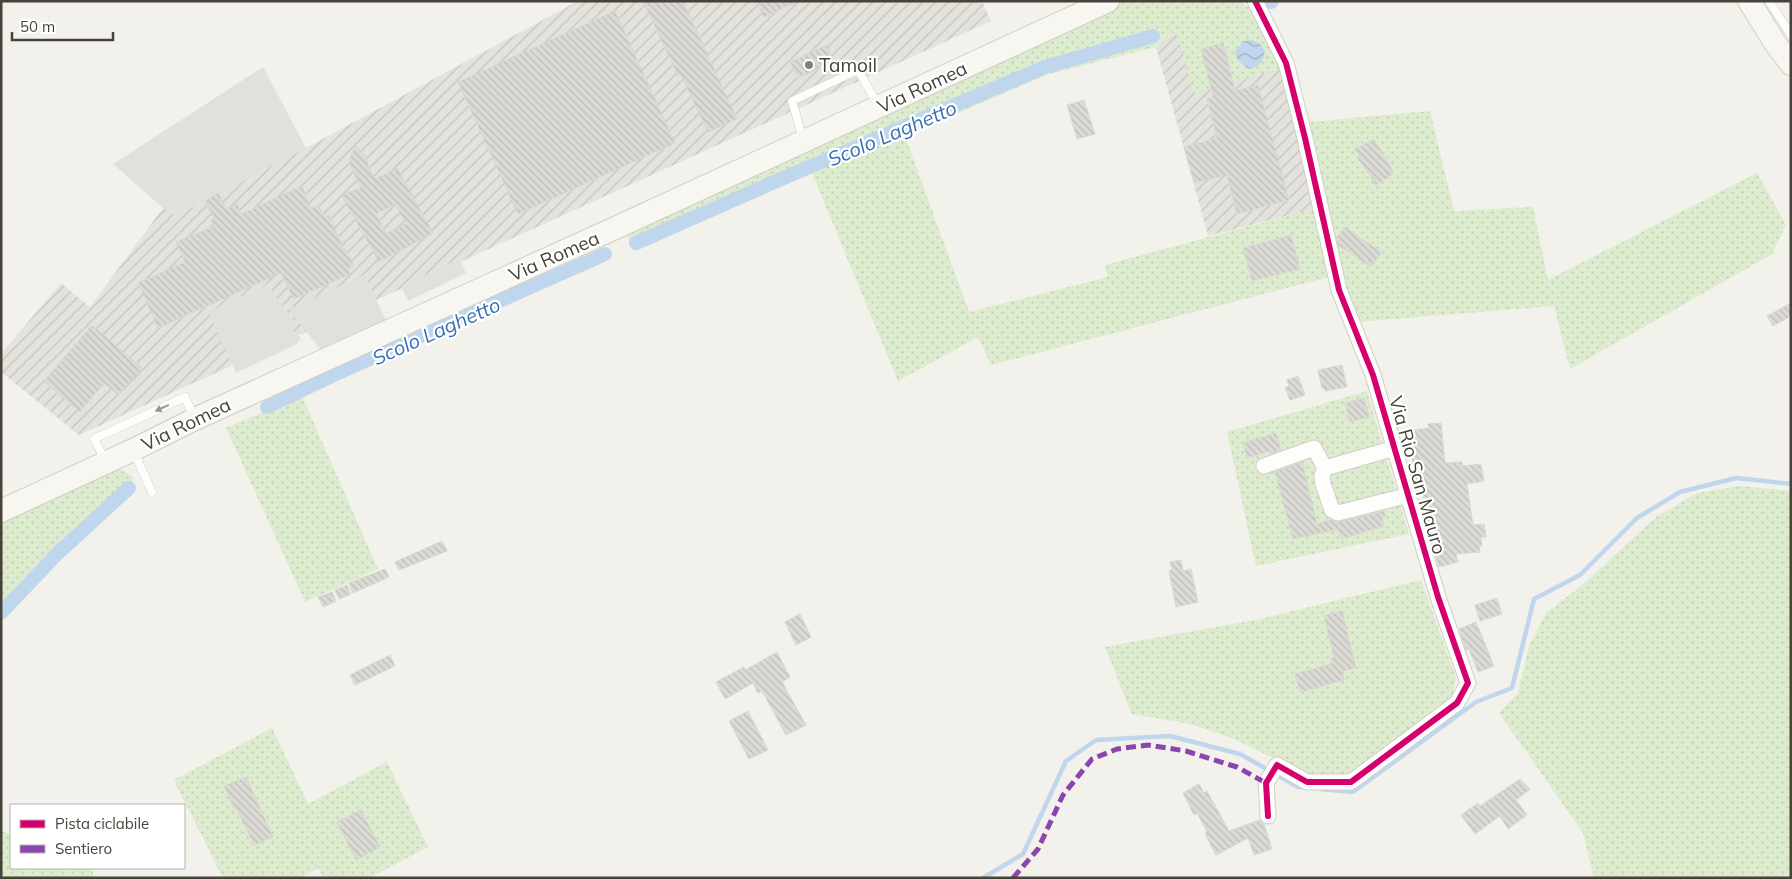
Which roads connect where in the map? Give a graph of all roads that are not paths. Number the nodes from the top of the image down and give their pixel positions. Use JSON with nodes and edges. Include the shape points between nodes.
{"nodes":[{"id":1,"x":1108,"y":1,"type":"edge"},
{"id":2,"x":1255,"y":1,"type":"edge"},
{"id":3,"x":1749,"y":1,"type":"edge"},
{"id":4,"x":1769,"y":1,"type":"edge"},
{"id":5,"x":1791,"y":35,"type":"edge"},
{"id":6,"x":1791,"y":64,"type":"edge"},
{"id":7,"x":879,"y":107,"type":"junction"},
{"id":8,"x":804,"y":141,"type":"junction"},
{"id":9,"x":195,"y":419,"type":"junction"},
{"id":10,"x":1395,"y":448,"type":"junction"},
{"id":11,"x":133,"y":450,"type":"junction"},
{"id":12,"x":106,"y":462,"type":"junction"},
{"id":13,"x":1264,"y":466,"type":"dead end"},
{"id":14,"x":1325,"y":468,"type":"junction"},
{"id":15,"x":152,"y":492,"type":"dead end"},
{"id":16,"x":1409,"y":495,"type":"junction"},
{"id":17,"x":1,"y":511,"type":"edge"},
{"id":18,"x":1268,"y":816,"type":"dead end"}],
"edges":[{"from":1,"to":7,"type":"main road","name":"Via Romea"},
{"from":2,"to":10,"type":"street","name":"Via Rio San Mauro","via":[[1286,63],[1339,290],[1373,375]]},
{"from":3,"to":6,"type":"main road"},
{"from":4,"to":5,"type":"lane"},
{"from":7,"to":8,"type":"main road","name":"Via Romea"},
{"from":7,"to":8,"type":"lane","via":[[858,70],[792,101]]},
{"from":8,"to":9,"type":"main road","name":"Via Romea"},
{"from":9,"to":11,"type":"main road","name":"Via Romea"},
{"from":9,"to":12,"type":"lane","one_way":true,"via":[[185,397],[94,439]]},
{"from":10,"to":14,"type":"street"},
{"from":10,"to":16,"type":"street","name":"Via Rio San Mauro"},
{"from":11,"to":12,"type":"main road","name":"Via Romea"},
{"from":11,"to":15,"type":"lane"},
{"from":12,"to":17,"type":"main road","name":"Via Romea"},
{"from":13,"to":14,"type":"street","via":[[1314,448]]},
{"from":14,"to":16,"type":"street","via":[[1323,484],[1332,510],[1338,513]]},
{"from":16,"to":18,"type":"street","name":"Via Rio San Mauro","via":[[1438,597],[1468,683],[1457,703],[1351,782],[1307,782],[1277,765],[1266,783]]}]}
